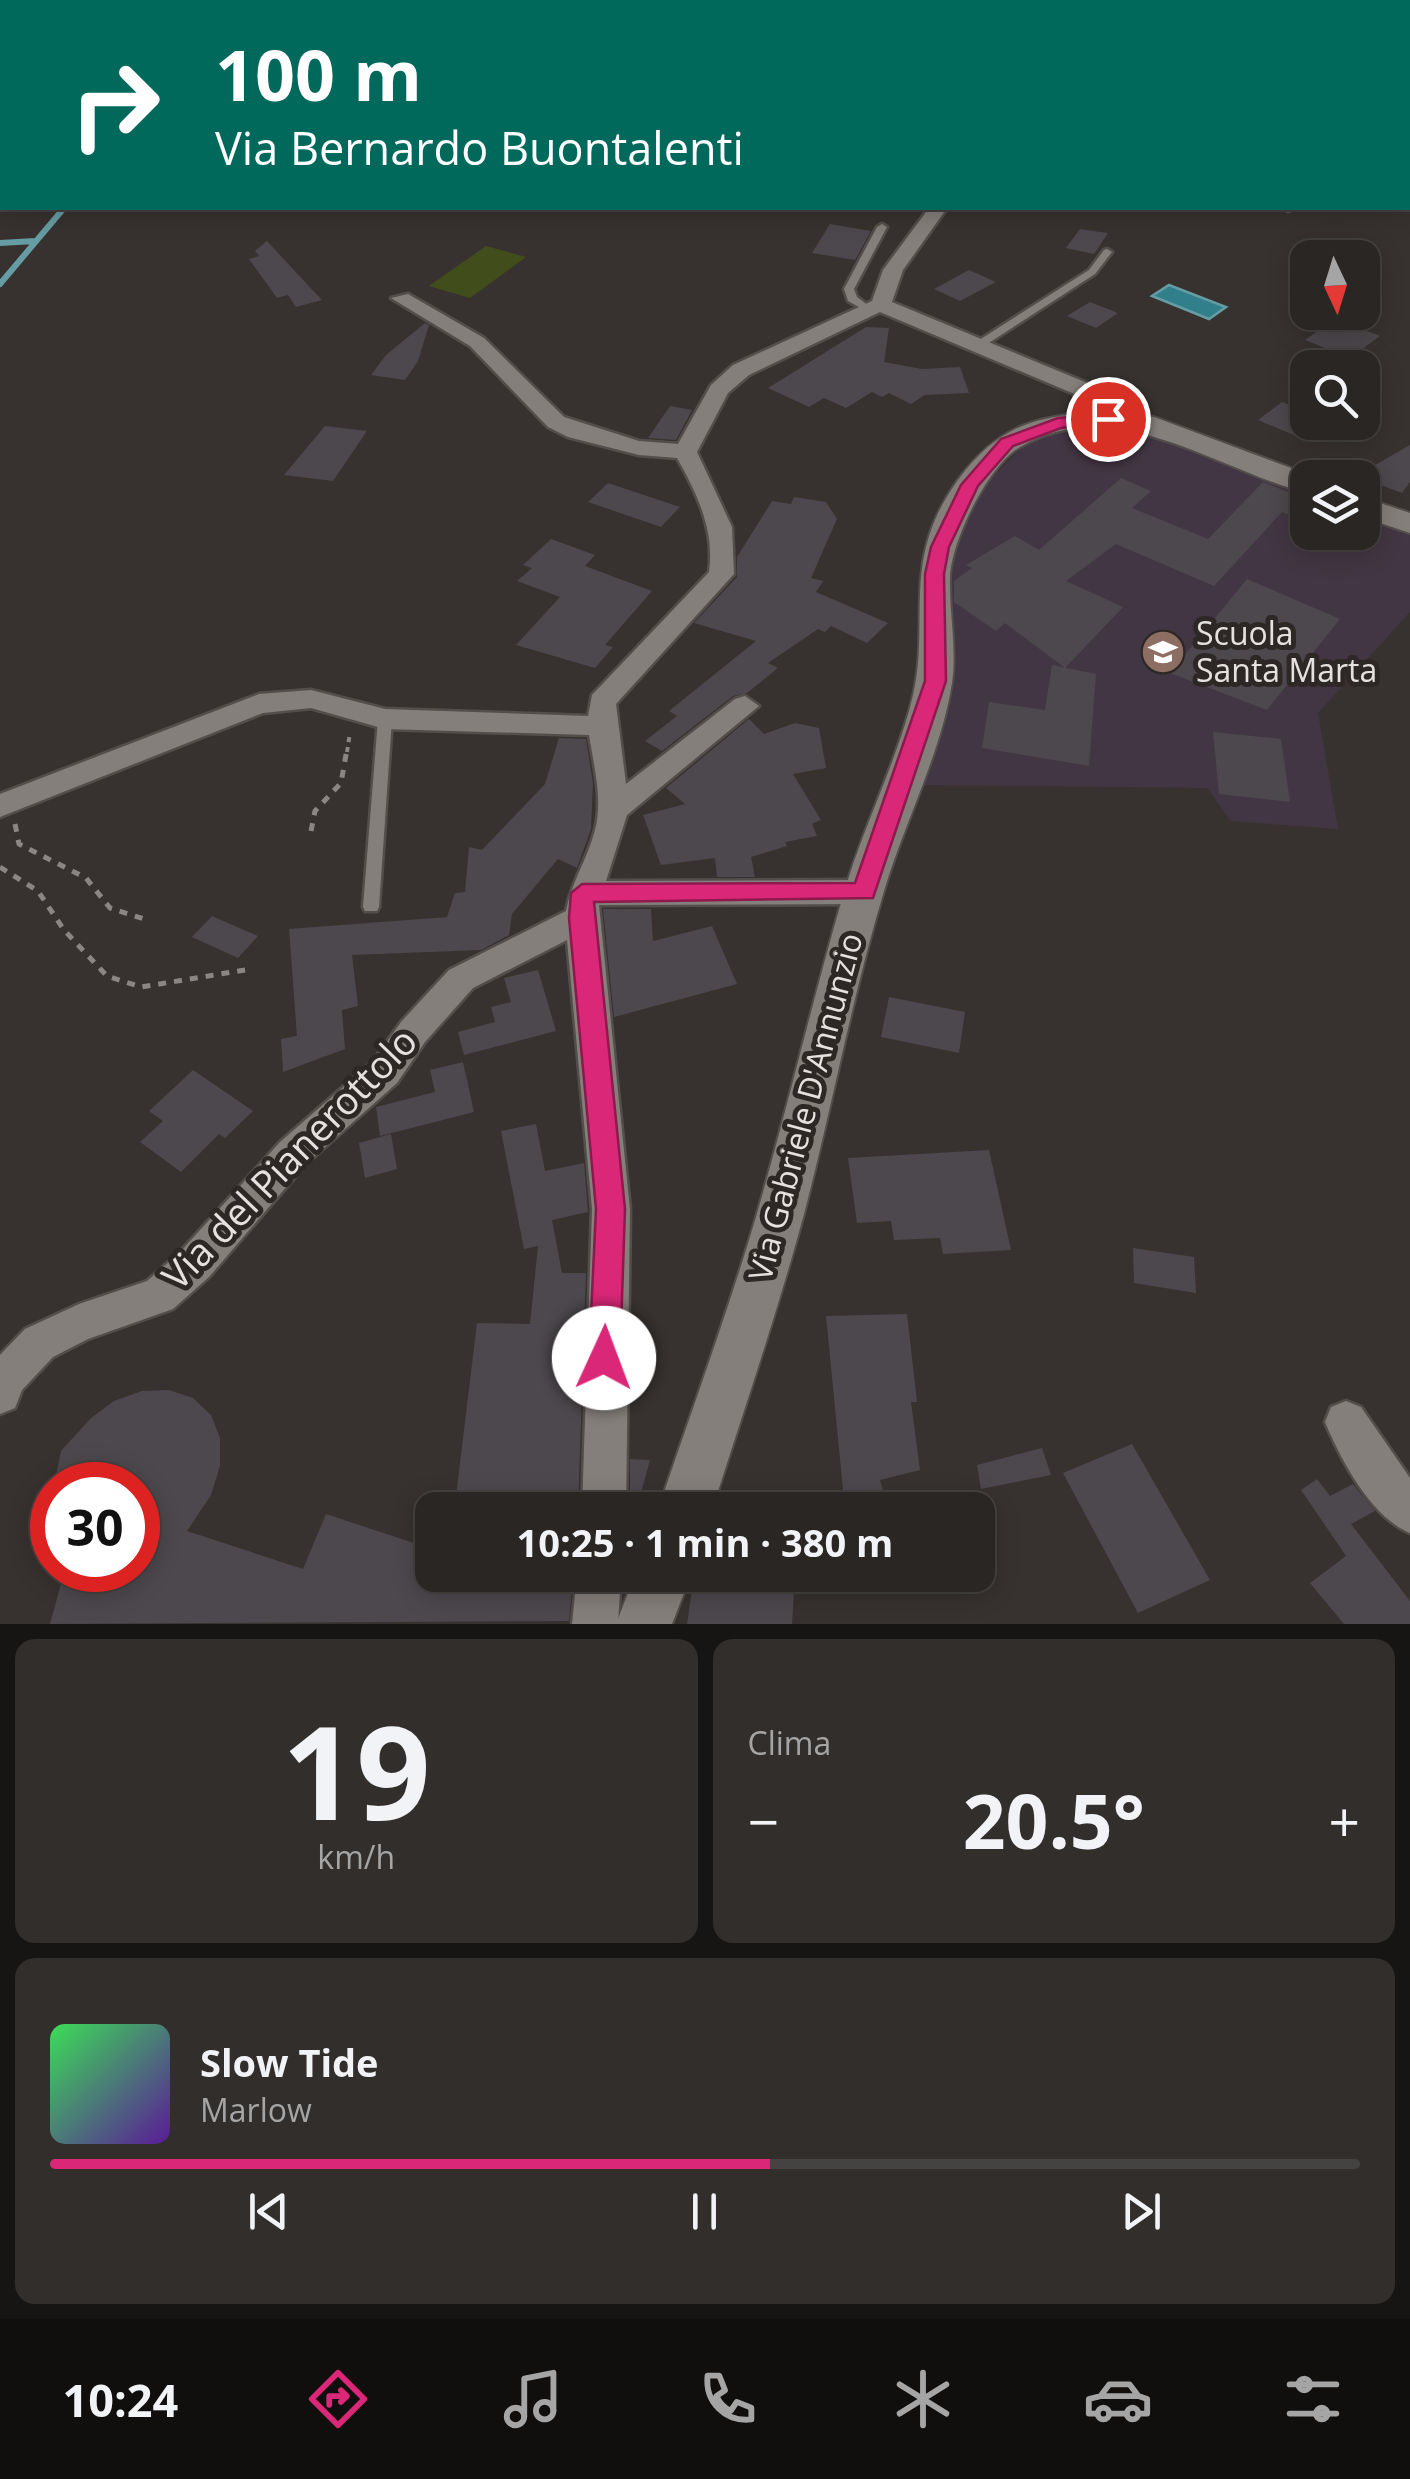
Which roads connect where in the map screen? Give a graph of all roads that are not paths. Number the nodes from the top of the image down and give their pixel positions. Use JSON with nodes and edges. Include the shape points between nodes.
{"nodes":[{"id":1,"x":937,"y":210,"type":"edge"},
{"id":2,"x":882,"y":228,"type":"dead end"},
{"id":3,"x":1107,"y":252,"type":"dead end"},
{"id":4,"x":401,"y":298,"type":"dead end"},
{"id":5,"x":874,"y":307,"type":"junction"},
{"id":6,"x":977,"y":346,"type":"junction"},
{"id":7,"x":1144,"y":423,"type":"junction"},
{"id":8,"x":685,"y":452,"type":"junction"},
{"id":9,"x":1290,"y":477,"type":"edge"},
{"id":10,"x":1380,"y":513,"type":"edge"},
{"id":11,"x":1410,"y":524,"type":"edge"},
{"id":12,"x":745,"y":706,"type":"dead end"},
{"id":13,"x":371,"y":716,"type":"junction"},
{"id":14,"x":600,"y":726,"type":"junction"},
{"id":15,"x":0,"y":806,"type":"edge"},
{"id":16,"x":612,"y":811,"type":"junction"},
{"id":17,"x":864,"y":892,"type":"junction"},
{"id":18,"x":582,"y":905,"type":"junction"},
{"id":19,"x":371,"y":907,"type":"dead end"},
{"id":20,"x":0,"y":1393,"type":"edge"},
{"id":21,"x":1346,"y":1422,"type":"dead end"},
{"id":22,"x":604,"y":1492,"type":"edge"},
{"id":23,"x":692,"y":1492,"type":"edge"},
{"id":24,"x":1410,"y":1510,"type":"edge"},
{"id":25,"x":598,"y":1592,"type":"edge"},
{"id":26,"x":657,"y":1592,"type":"edge"},
{"id":27,"x":595,"y":1624,"type":"edge"},
{"id":28,"x":644,"y":1624,"type":"edge"}],
"edges":[{"from":1,"to":5,"type":"street"},
{"from":2,"to":5,"type":"lane","via":[[849,289],[852,299]]},
{"from":3,"to":6,"type":"lane","via":[[1092,272]]},
{"from":4,"to":8,"type":"street","via":[[478,342],[556,422],[639,448]]},
{"from":5,"to":6,"type":"street"},
{"from":5,"to":8,"type":"street","via":[[742,370],[719,390]]},
{"from":6,"to":7,"type":"street","via":[[1118,404]]},
{"from":7,"to":9,"type":"street","name":"Via Gabriele D'Annunzio"},
{"from":7,"to":17,"type":"street","name":"Via Gabriele D'Annunzio","via":[[1058,423],[1007,442],[970,485],[934,574],[935,681]]},
{"from":8,"to":14,"type":"street","via":[[715,514],[721,574],[611,688]]},
{"from":10,"to":11,"type":"street"},
{"from":12,"to":16,"type":"street"},
{"from":13,"to":14,"type":"street"},
{"from":13,"to":15,"type":"street","via":[[312,699],[259,704]]},
{"from":13,"to":19,"type":"lane","via":[[379,746]]},
{"from":14,"to":16,"type":"street"},
{"from":16,"to":18,"type":"street","via":[[606,847]]},
{"from":17,"to":18,"type":"street"},
{"from":17,"to":23,"type":"street","name":"Via Gabriele D'Annunzio","via":[[779,1218]]},
{"from":18,"to":20,"type":"street","name":"Via del Pianerottolo","via":[[461,980],[384,1072],[293,1153],[160,1296],[39,1343]]},
{"from":18,"to":22,"type":"street","via":[[610,1209]]},
{"from":21,"to":24,"type":"street"},
{"from":25,"to":27,"type":"street"},
{"from":26,"to":28,"type":"street"}]}
